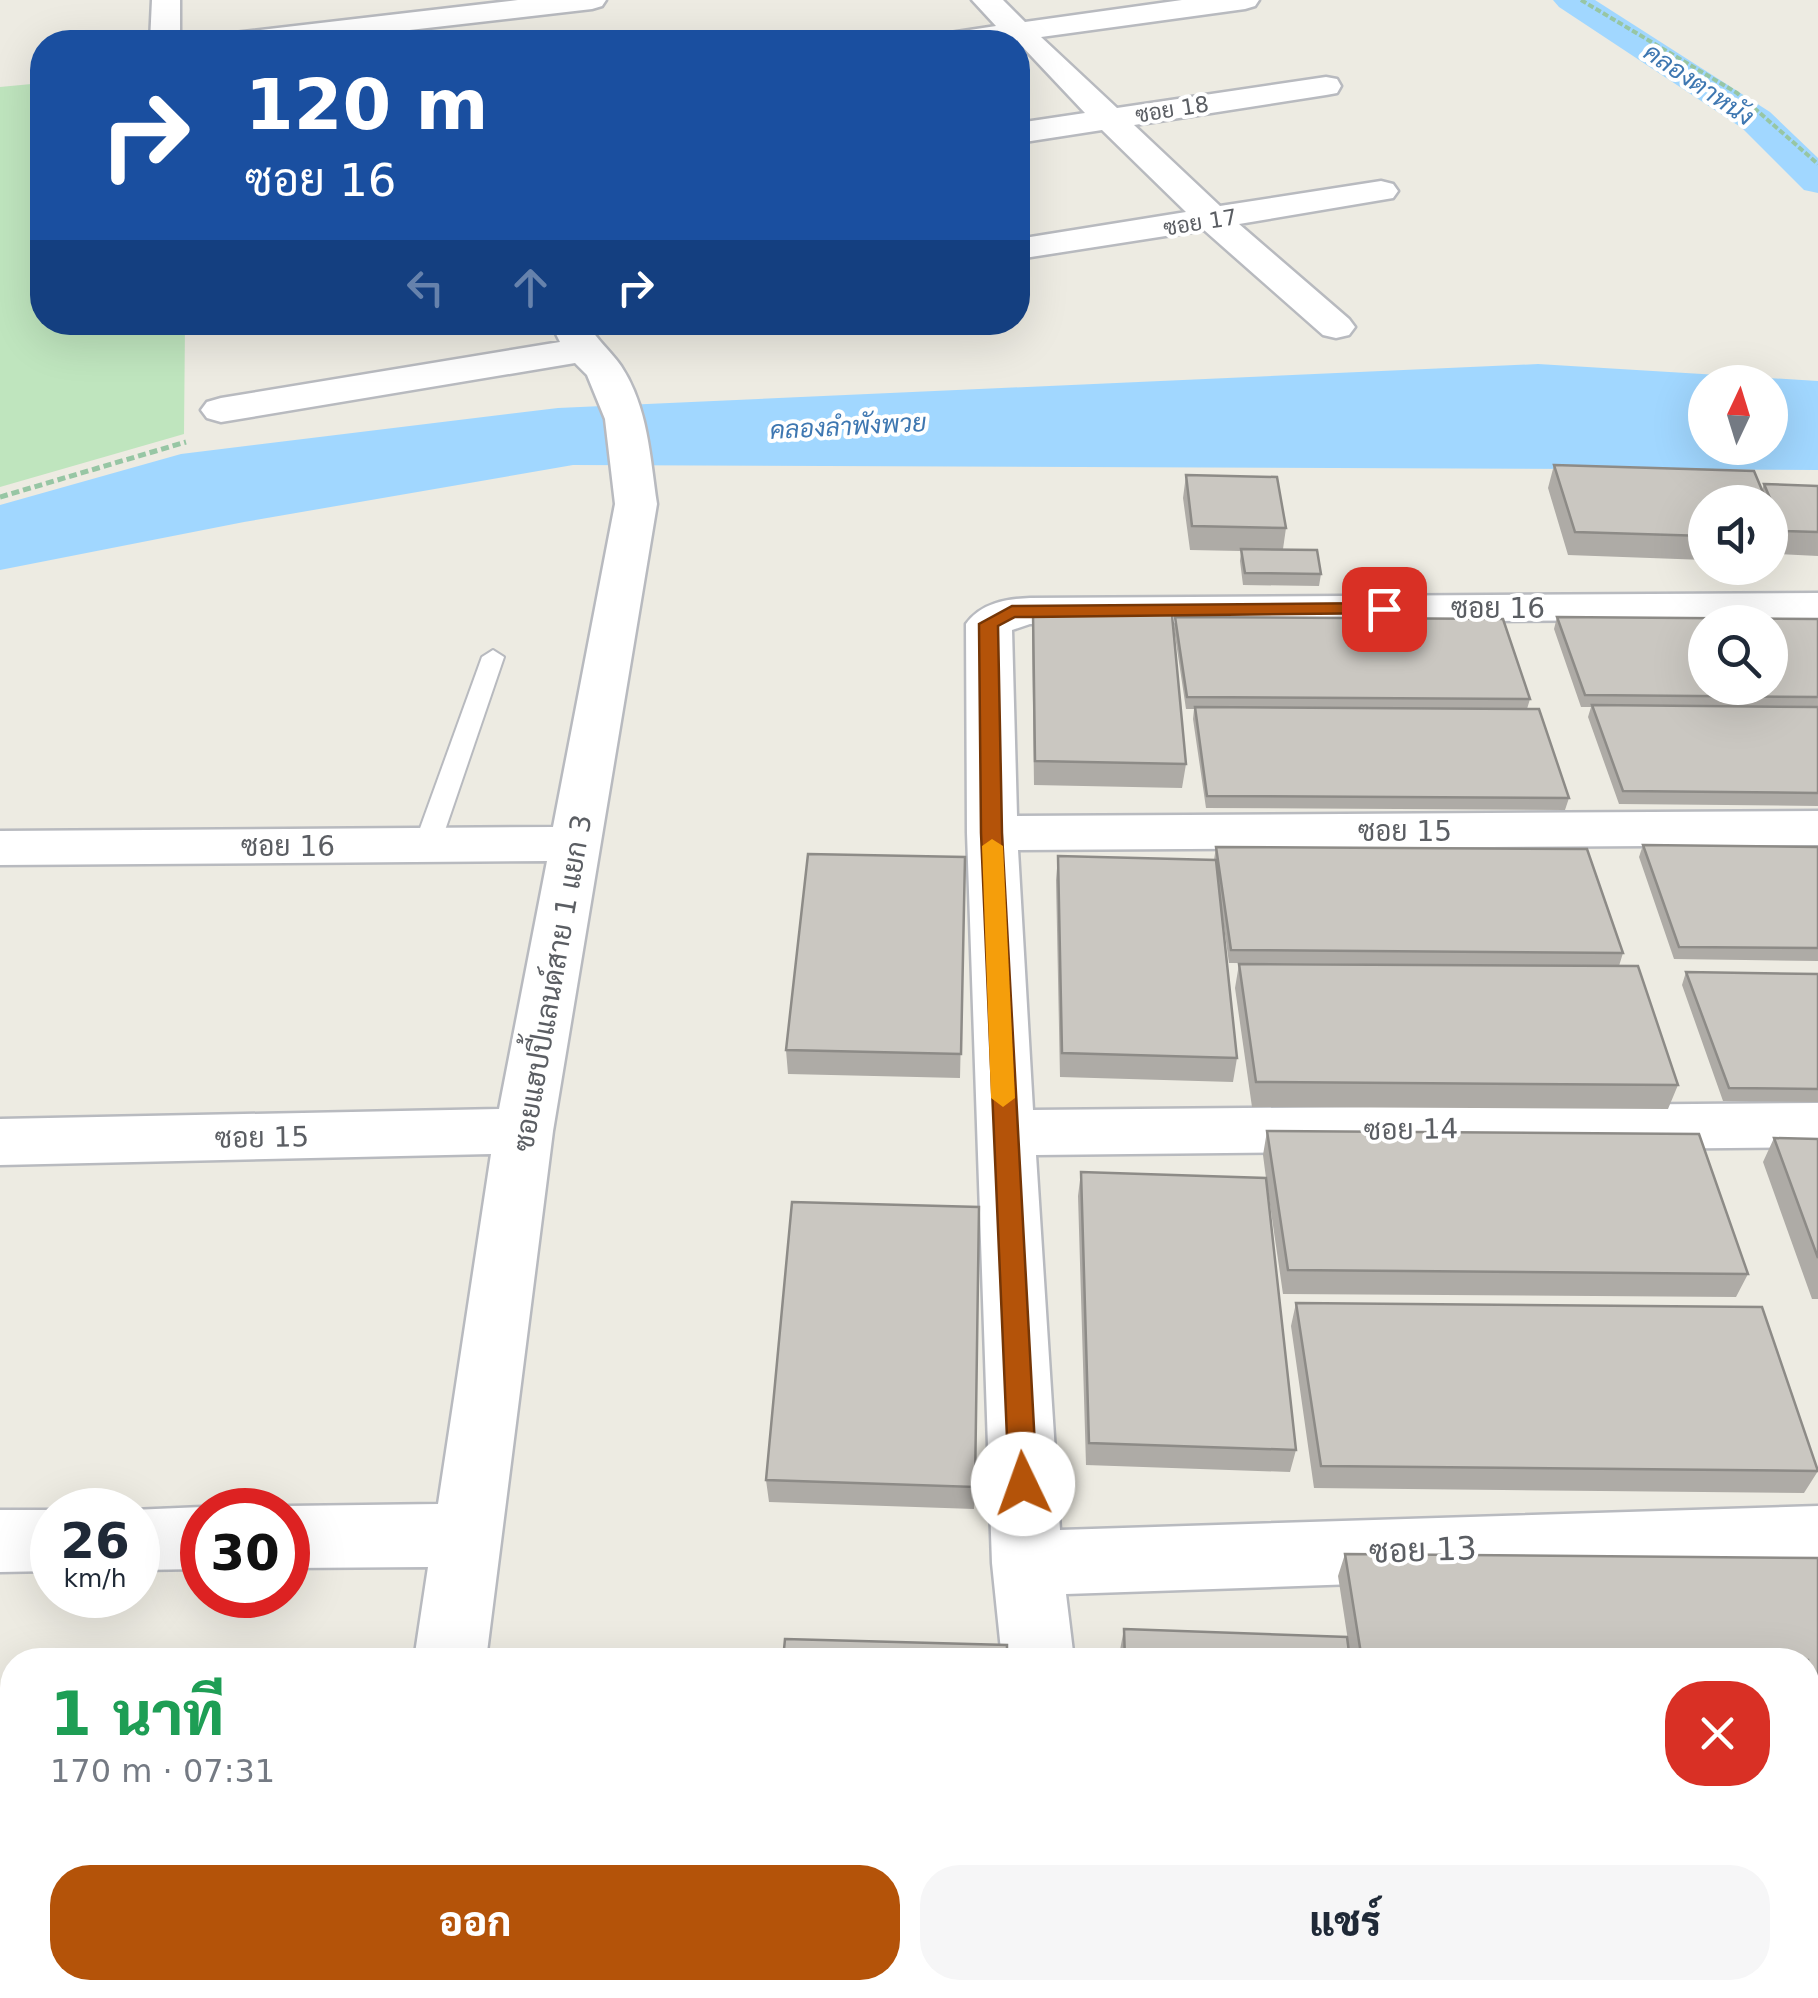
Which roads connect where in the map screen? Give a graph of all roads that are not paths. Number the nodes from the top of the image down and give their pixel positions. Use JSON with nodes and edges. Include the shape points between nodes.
{"nodes":[{"id":1,"x":166,"y":0,"type":"edge"},
{"id":2,"x":592,"y":0,"type":"edge"},
{"id":3,"x":986,"y":0,"type":"edge"},
{"id":4,"x":1245,"y":0,"type":"edge"},
{"id":5,"x":415,"y":22,"type":"edge"},
{"id":6,"x":165,"y":30,"type":"edge"},
{"id":7,"x":343,"y":30,"type":"edge"},
{"id":8,"x":1016,"y":30,"type":"edge"},
{"id":9,"x":1030,"y":30,"type":"edge"},
{"id":10,"x":1030,"y":43,"type":"edge"},
{"id":11,"x":1326,"y":86,"type":"dead end"},
{"id":12,"x":1110,"y":119,"type":"junction"},
{"id":13,"x":1030,"y":131,"type":"edge"},
{"id":14,"x":1381,"y":191,"type":"dead end"},
{"id":15,"x":1214,"y":220,"type":"junction"},
{"id":16,"x":1030,"y":248,"type":"edge"},
{"id":17,"x":1336,"y":327,"type":"dead end"},
{"id":18,"x":585,"y":347,"type":"edge"},
{"id":19,"x":221,"y":410,"type":"dead end"},
{"id":20,"x":1818,"y":606,"type":"edge"},
{"id":21,"x":492,"y":657,"type":"dead end"},
{"id":22,"x":1818,"y":828,"type":"edge"},
{"id":23,"x":992,"y":833,"type":"junction"},
{"id":24,"x":577,"y":844,"type":"junction"},
{"id":25,"x":427,"y":845,"type":"junction"},
{"id":26,"x":0,"y":848,"type":"edge"},
{"id":27,"x":1818,"y":1126,"type":"edge"},
{"id":28,"x":524,"y":1132,"type":"junction"},
{"id":29,"x":1005,"y":1133,"type":"junction"},
{"id":30,"x":0,"y":1142,"type":"edge"},
{"id":31,"x":468,"y":1536,"type":"junction"},
{"id":32,"x":1818,"y":1537,"type":"edge"},
{"id":33,"x":310,"y":1538,"type":"edge"},
{"id":34,"x":0,"y":1540,"type":"edge"},
{"id":35,"x":30,"y":1540,"type":"edge"},
{"id":36,"x":1027,"y":1562,"type":"junction"},
{"id":37,"x":452,"y":1648,"type":"edge"},
{"id":38,"x":1037,"y":1648,"type":"edge"}],
"edges":[{"from":1,"to":6,"type":"street"},
{"from":2,"to":5,"type":"street"},
{"from":3,"to":8,"type":"street"},
{"from":4,"to":9,"type":"street"},
{"from":5,"to":7,"type":"street"},
{"from":10,"to":12,"type":"street"},
{"from":11,"to":12,"type":"street","name":"ซอย 18"},
{"from":12,"to":13,"type":"street","name":"ซอย 18"},
{"from":12,"to":15,"type":"street"},
{"from":14,"to":15,"type":"street","name":"ซอย 17"},
{"from":15,"to":16,"type":"street","name":"ซอย 17"},
{"from":15,"to":17,"type":"street"},
{"from":18,"to":19,"type":"street"},
{"from":18,"to":24,"type":"street","name":"ซอยแฮปปี้แลนด์สาย 1 แยก 3","via":[[625,419],[636,504]]},
{"from":20,"to":23,"type":"street","name":"ซอย 16","via":[[1030,611],[998,618],[988,635]]},
{"from":21,"to":25,"type":"lane"},
{"from":22,"to":23,"type":"street","name":"ซอย 15"},
{"from":23,"to":29,"type":"street"},
{"from":24,"to":25,"type":"street","name":"ซอย 16"},
{"from":24,"to":28,"type":"street","name":"ซอยแฮปปี้แลนด์สาย 1 แยก 3"},
{"from":25,"to":26,"type":"street","name":"ซอย 16"},
{"from":27,"to":29,"type":"street","name":"ซอย 14"},
{"from":28,"to":30,"type":"street","name":"ซอย 15"},
{"from":28,"to":31,"type":"street","name":"ซอยแฮปปี้แลนด์สาย 1 แยก 3"},
{"from":29,"to":36,"type":"street"},
{"from":31,"to":33,"type":"street"},
{"from":31,"to":37,"type":"street","name":"ซอยแฮปปี้แลนด์สาย 1 แยก 3"},
{"from":32,"to":36,"type":"street","name":"ซอย 13"},
{"from":34,"to":35,"type":"street"},
{"from":36,"to":38,"type":"street"}]}
